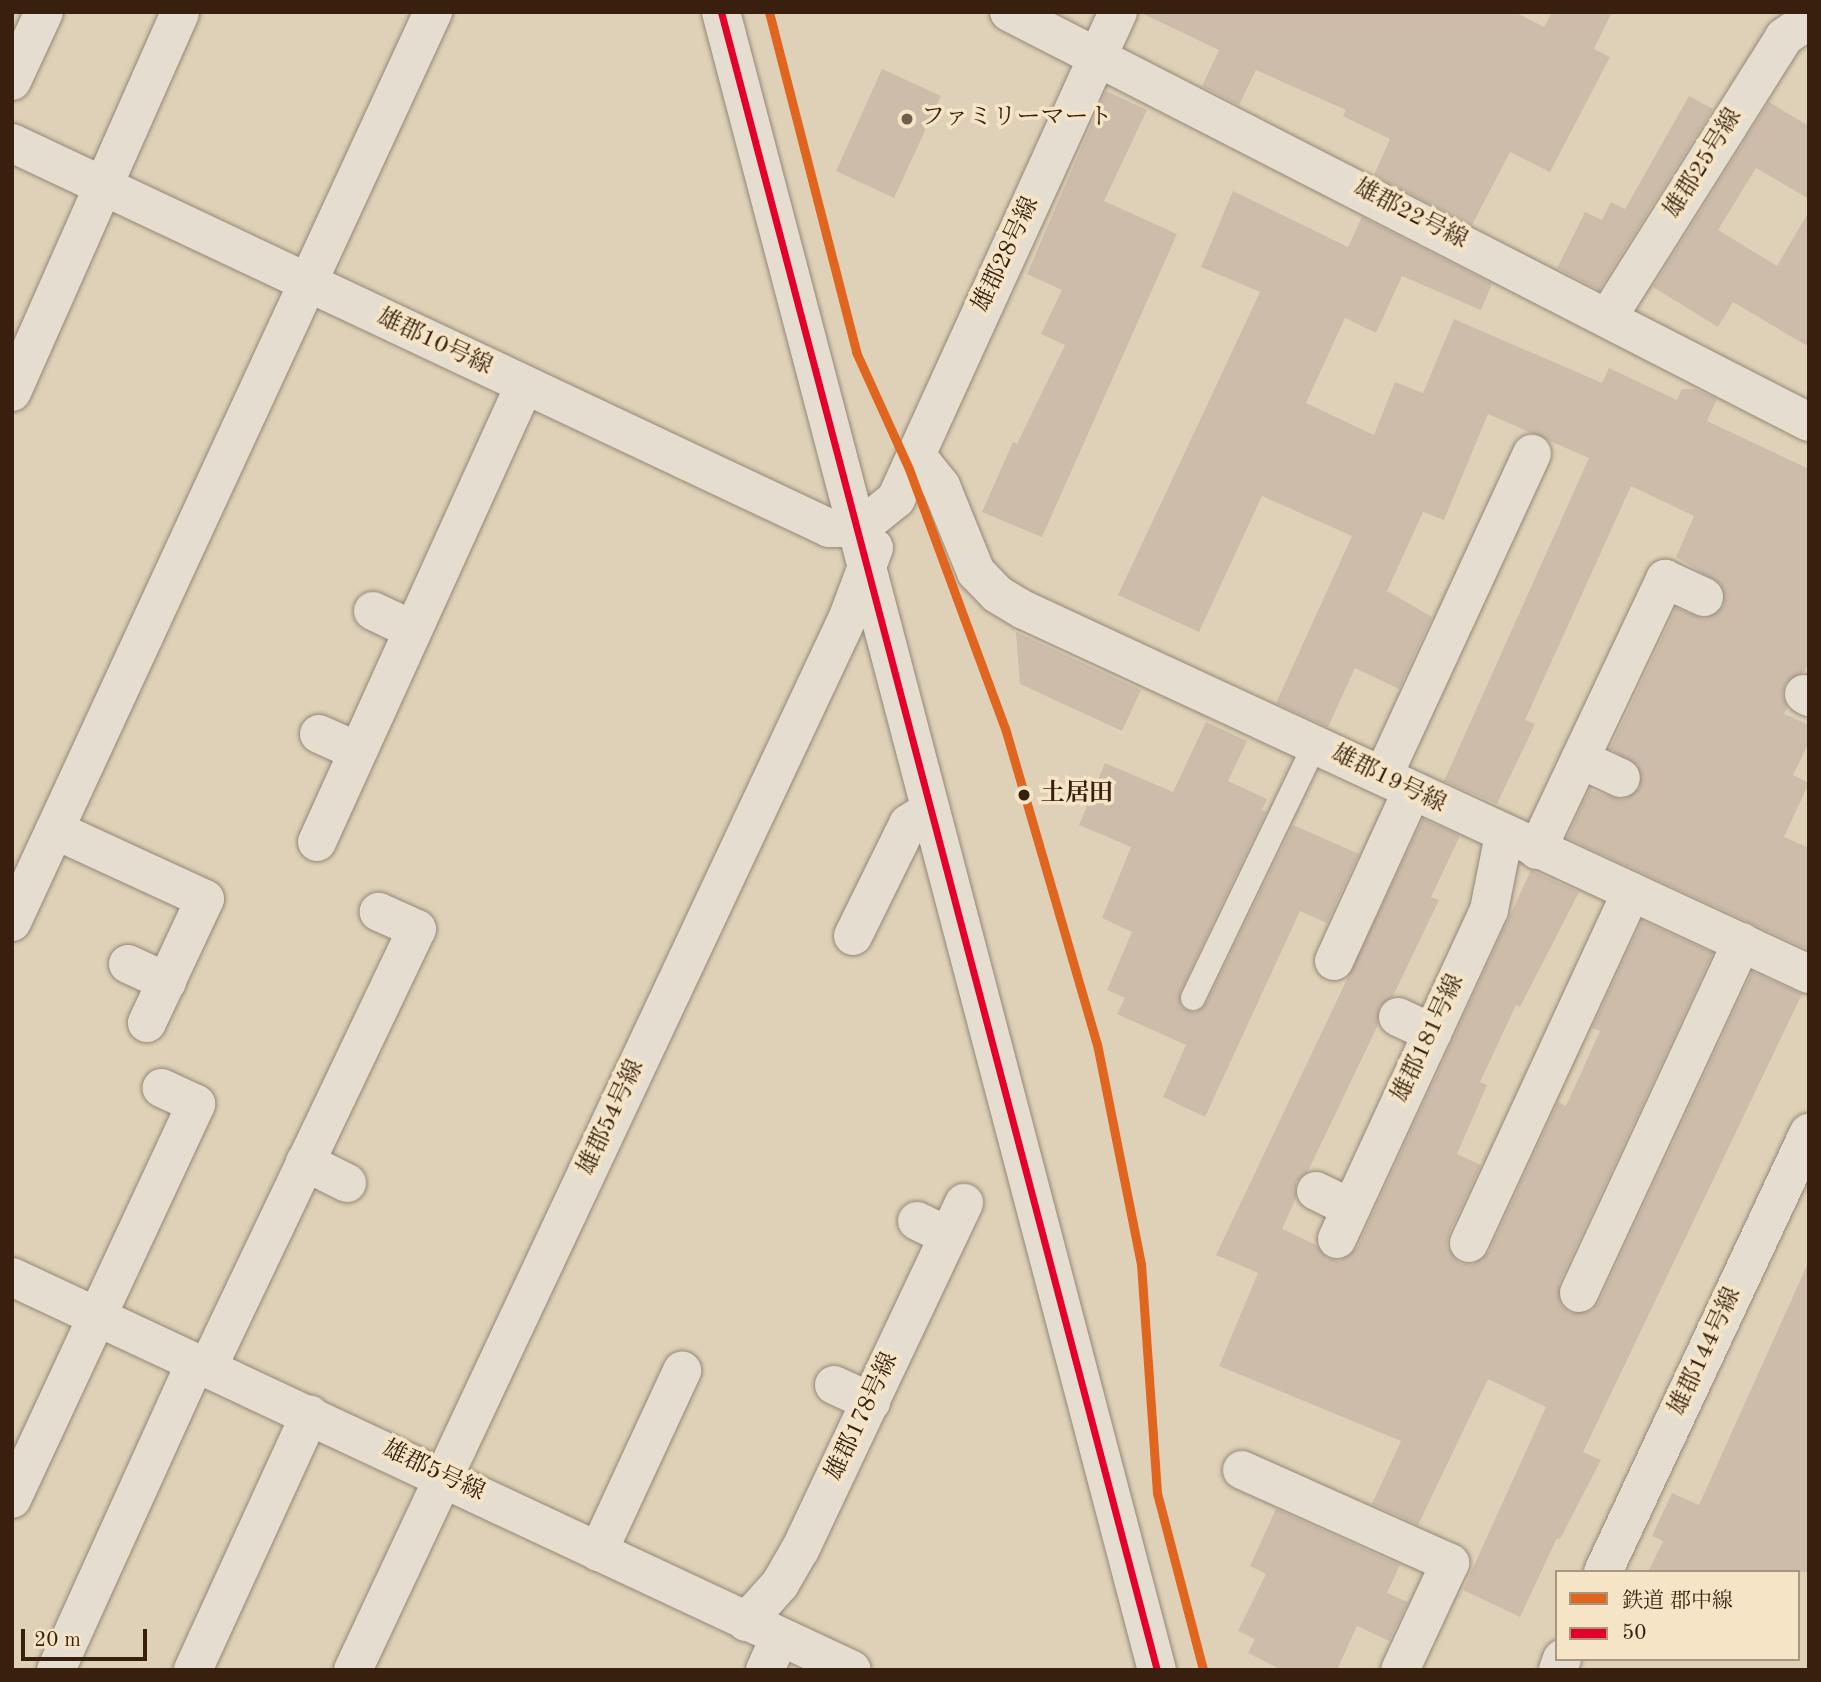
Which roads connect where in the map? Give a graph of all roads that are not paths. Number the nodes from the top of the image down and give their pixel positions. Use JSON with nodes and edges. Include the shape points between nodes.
{"nodes":[{"id":1,"x":44,"y":12,"type":"edge"},
{"id":2,"x":180,"y":12,"type":"edge"},
{"id":3,"x":433,"y":12,"type":"edge"},
{"id":4,"x":721,"y":12,"type":"edge"},
{"id":5,"x":1009,"y":12,"type":"edge"},
{"id":6,"x":1118,"y":12,"type":"edge"},
{"id":7,"x":1809,"y":20,"type":"edge"},
{"id":8,"x":1099,"y":54,"type":"junction"},
{"id":9,"x":12,"y":81,"type":"edge"},
{"id":10,"x":12,"y":143,"type":"edge"},
{"id":11,"x":104,"y":185,"type":"junction"},
{"id":12,"x":307,"y":285,"type":"junction"},
{"id":13,"x":1608,"y":317,"type":"junction"},
{"id":14,"x":524,"y":386,"type":"junction"},
{"id":15,"x":12,"y":393,"type":"edge"},
{"id":16,"x":1809,"y":422,"type":"edge"},
{"id":17,"x":1532,"y":454,"type":"dead end"},
{"id":18,"x":916,"y":455,"type":"junction"},
{"id":19,"x":864,"y":546,"type":"junction"},
{"id":20,"x":1704,"y":597,"type":"dead end"},
{"id":21,"x":373,"y":611,"type":"dead end"},
{"id":22,"x":414,"y":629,"type":"junction"},
{"id":23,"x":319,"y":734,"type":"dead end"},
{"id":24,"x":1315,"y":744,"type":"junction"},
{"id":25,"x":358,"y":751,"type":"junction"},
{"id":26,"x":1580,"y":759,"type":"junction"},
{"id":27,"x":1621,"y":778,"type":"dead end"},
{"id":28,"x":1397,"y":784,"type":"junction"},
{"id":29,"x":931,"y":809,"type":"junction"},
{"id":30,"x":55,"y":830,"type":"junction"},
{"id":31,"x":317,"y":842,"type":"dead end"},
{"id":32,"x":1520,"y":842,"type":"junction"},
{"id":33,"x":1631,"y":892,"type":"junction"},
{"id":34,"x":379,"y":912,"type":"dead end"},
{"id":35,"x":12,"y":922,"type":"edge"},
{"id":36,"x":853,"y":936,"type":"dead end"},
{"id":37,"x":1742,"y":942,"type":"junction"},
{"id":38,"x":1334,"y":961,"type":"dead end"},
{"id":39,"x":128,"y":964,"type":"dead end"},
{"id":40,"x":1809,"y":974,"type":"edge"},
{"id":41,"x":166,"y":982,"type":"junction"},
{"id":42,"x":1193,"y":998,"type":"dead end"},
{"id":43,"x":1398,"y":1017,"type":"dead end"},
{"id":44,"x":147,"y":1023,"type":"dead end"},
{"id":45,"x":1432,"y":1033,"type":"junction"},
{"id":46,"x":161,"y":1088,"type":"dead end"},
{"id":47,"x":1809,"y":1133,"type":"edge"},
{"id":48,"x":305,"y":1162,"type":"junction"},
{"id":49,"x":347,"y":1183,"type":"dead end"},
{"id":50,"x":1316,"y":1191,"type":"dead end"},
{"id":51,"x":943,"y":1220,"type":"dead end"},
{"id":52,"x":1468,"y":1243,"type":"dead end"},
{"id":53,"x":12,"y":1277,"type":"edge"},
{"id":54,"x":1579,"y":1293,"type":"dead end"},
{"id":55,"x":96,"y":1314,"type":"junction"},
{"id":56,"x":202,"y":1364,"type":"junction"},
{"id":57,"x":682,"y":1371,"type":"dead end"},
{"id":58,"x":834,"y":1385,"type":"dead end"},
{"id":59,"x":871,"y":1402,"type":"junction"},
{"id":60,"x":310,"y":1415,"type":"junction"},
{"id":61,"x":1241,"y":1470,"type":"dead end"},
{"id":62,"x":443,"y":1476,"type":"junction"},
{"id":63,"x":12,"y":1499,"type":"edge"},
{"id":64,"x":598,"y":1552,"type":"junction"},
{"id":65,"x":1604,"y":1570,"type":"edge"},
{"id":66,"x":746,"y":1622,"type":"junction"},
{"id":67,"x":773,"y":1653,"type":"edge"},
{"id":68,"x":56,"y":1670,"type":"edge"},
{"id":69,"x":193,"y":1670,"type":"edge"},
{"id":70,"x":353,"y":1670,"type":"edge"},
{"id":71,"x":852,"y":1670,"type":"edge"},
{"id":72,"x":1157,"y":1670,"type":"edge"},
{"id":73,"x":1400,"y":1670,"type":"edge"}],
"edges":[{"from":1,"to":9,"type":"street"},
{"from":2,"to":11,"type":"street"},
{"from":3,"to":12,"type":"street"},
{"from":4,"to":19,"type":"street"},
{"from":5,"to":8,"type":"street","name":"雄郡22号線"},
{"from":6,"to":8,"type":"street","name":"雄郡28号線"},
{"from":7,"to":13,"type":"street","name":"雄郡25号線","via":[[1784,37]]},
{"from":8,"to":13,"type":"street","name":"雄郡22号線"},
{"from":8,"to":18,"type":"street","name":"雄郡28号線"},
{"from":10,"to":11,"type":"street","name":"雄郡10号線"},
{"from":11,"to":12,"type":"street","name":"雄郡10号線"},
{"from":11,"to":15,"type":"street"},
{"from":12,"to":14,"type":"street","name":"雄郡10号線"},
{"from":12,"to":30,"type":"street"},
{"from":13,"to":16,"type":"street","name":"雄郡22号線"},
{"from":14,"to":19,"type":"street","name":"雄郡10号線"},
{"from":14,"to":22,"type":"street"},
{"from":17,"to":28,"type":"street"},
{"from":18,"to":19,"type":"street","name":"雄郡28号線","via":[[895,499]]},
{"from":18,"to":24,"type":"street","name":"雄郡19号線","via":[[941,486],[976,572],[998,594]]},
{"from":19,"to":29,"type":"street"},
{"from":19,"to":62,"type":"street","name":"雄郡54号線","via":[[807,704]]},
{"from":20,"to":26,"type":"street","name":"雄郡181号線","via":[[1665,579]]},
{"from":21,"to":22,"type":"street"},
{"from":22,"to":25,"type":"street"},
{"from":23,"to":25,"type":"street"},
{"from":24,"to":28,"type":"street","name":"雄郡19号線"},
{"from":24,"to":42,"type":"lane"},
{"from":25,"to":31,"type":"street"},
{"from":26,"to":27,"type":"street"},
{"from":26,"to":32,"type":"street","name":"雄郡181号線"},
{"from":28,"to":32,"type":"street","name":"雄郡19号線"},
{"from":28,"to":38,"type":"street"},
{"from":29,"to":36,"type":"street","via":[[908,824]]},
{"from":29,"to":72,"type":"street"},
{"from":30,"to":35,"type":"street"},
{"from":30,"to":41,"type":"street","via":[[205,899]]},
{"from":32,"to":33,"type":"street","name":"雄郡19号線"},
{"from":32,"to":45,"type":"street","name":"雄郡181号線"},
{"from":33,"to":37,"type":"street","name":"雄郡19号線"},
{"from":33,"to":52,"type":"street"},
{"from":34,"to":48,"type":"street","via":[[417,929]]},
{"from":37,"to":40,"type":"street","name":"雄郡19号線"},
{"from":37,"to":54,"type":"street"},
{"from":39,"to":41,"type":"street"},
{"from":41,"to":44,"type":"street"},
{"from":43,"to":45,"type":"street"},
{"from":45,"to":50,"type":"street","name":"雄郡181号線","via":[[1344,1223]]},
{"from":46,"to":55,"type":"street","via":[[196,1104]]},
{"from":47,"to":65,"type":"street","name":"雄郡144号線"},
{"from":48,"to":49,"type":"street"},
{"from":48,"to":56,"type":"street"},
{"from":51,"to":59,"type":"street","name":"雄郡178号線"},
{"from":53,"to":55,"type":"street","name":"雄郡5号線"},
{"from":55,"to":56,"type":"street","name":"雄郡5号線"},
{"from":55,"to":63,"type":"street"},
{"from":56,"to":60,"type":"street","name":"雄郡5号線"},
{"from":56,"to":68,"type":"street"},
{"from":57,"to":64,"type":"street"},
{"from":58,"to":59,"type":"street"},
{"from":59,"to":66,"type":"street","name":"雄郡178号線","via":[[800,1550],[780,1584]]},
{"from":60,"to":62,"type":"street","name":"雄郡5号線"},
{"from":60,"to":69,"type":"street"},
{"from":61,"to":73,"type":"street","via":[[1450,1563]]},
{"from":62,"to":64,"type":"street","name":"雄郡5号線"},
{"from":62,"to":70,"type":"street","name":"雄郡54号線"},
{"from":64,"to":66,"type":"street","name":"雄郡5号線"},
{"from":66,"to":67,"type":"street","name":"雄郡5号線"},
{"from":67,"to":71,"type":"street","name":"雄郡5号線"}]}
